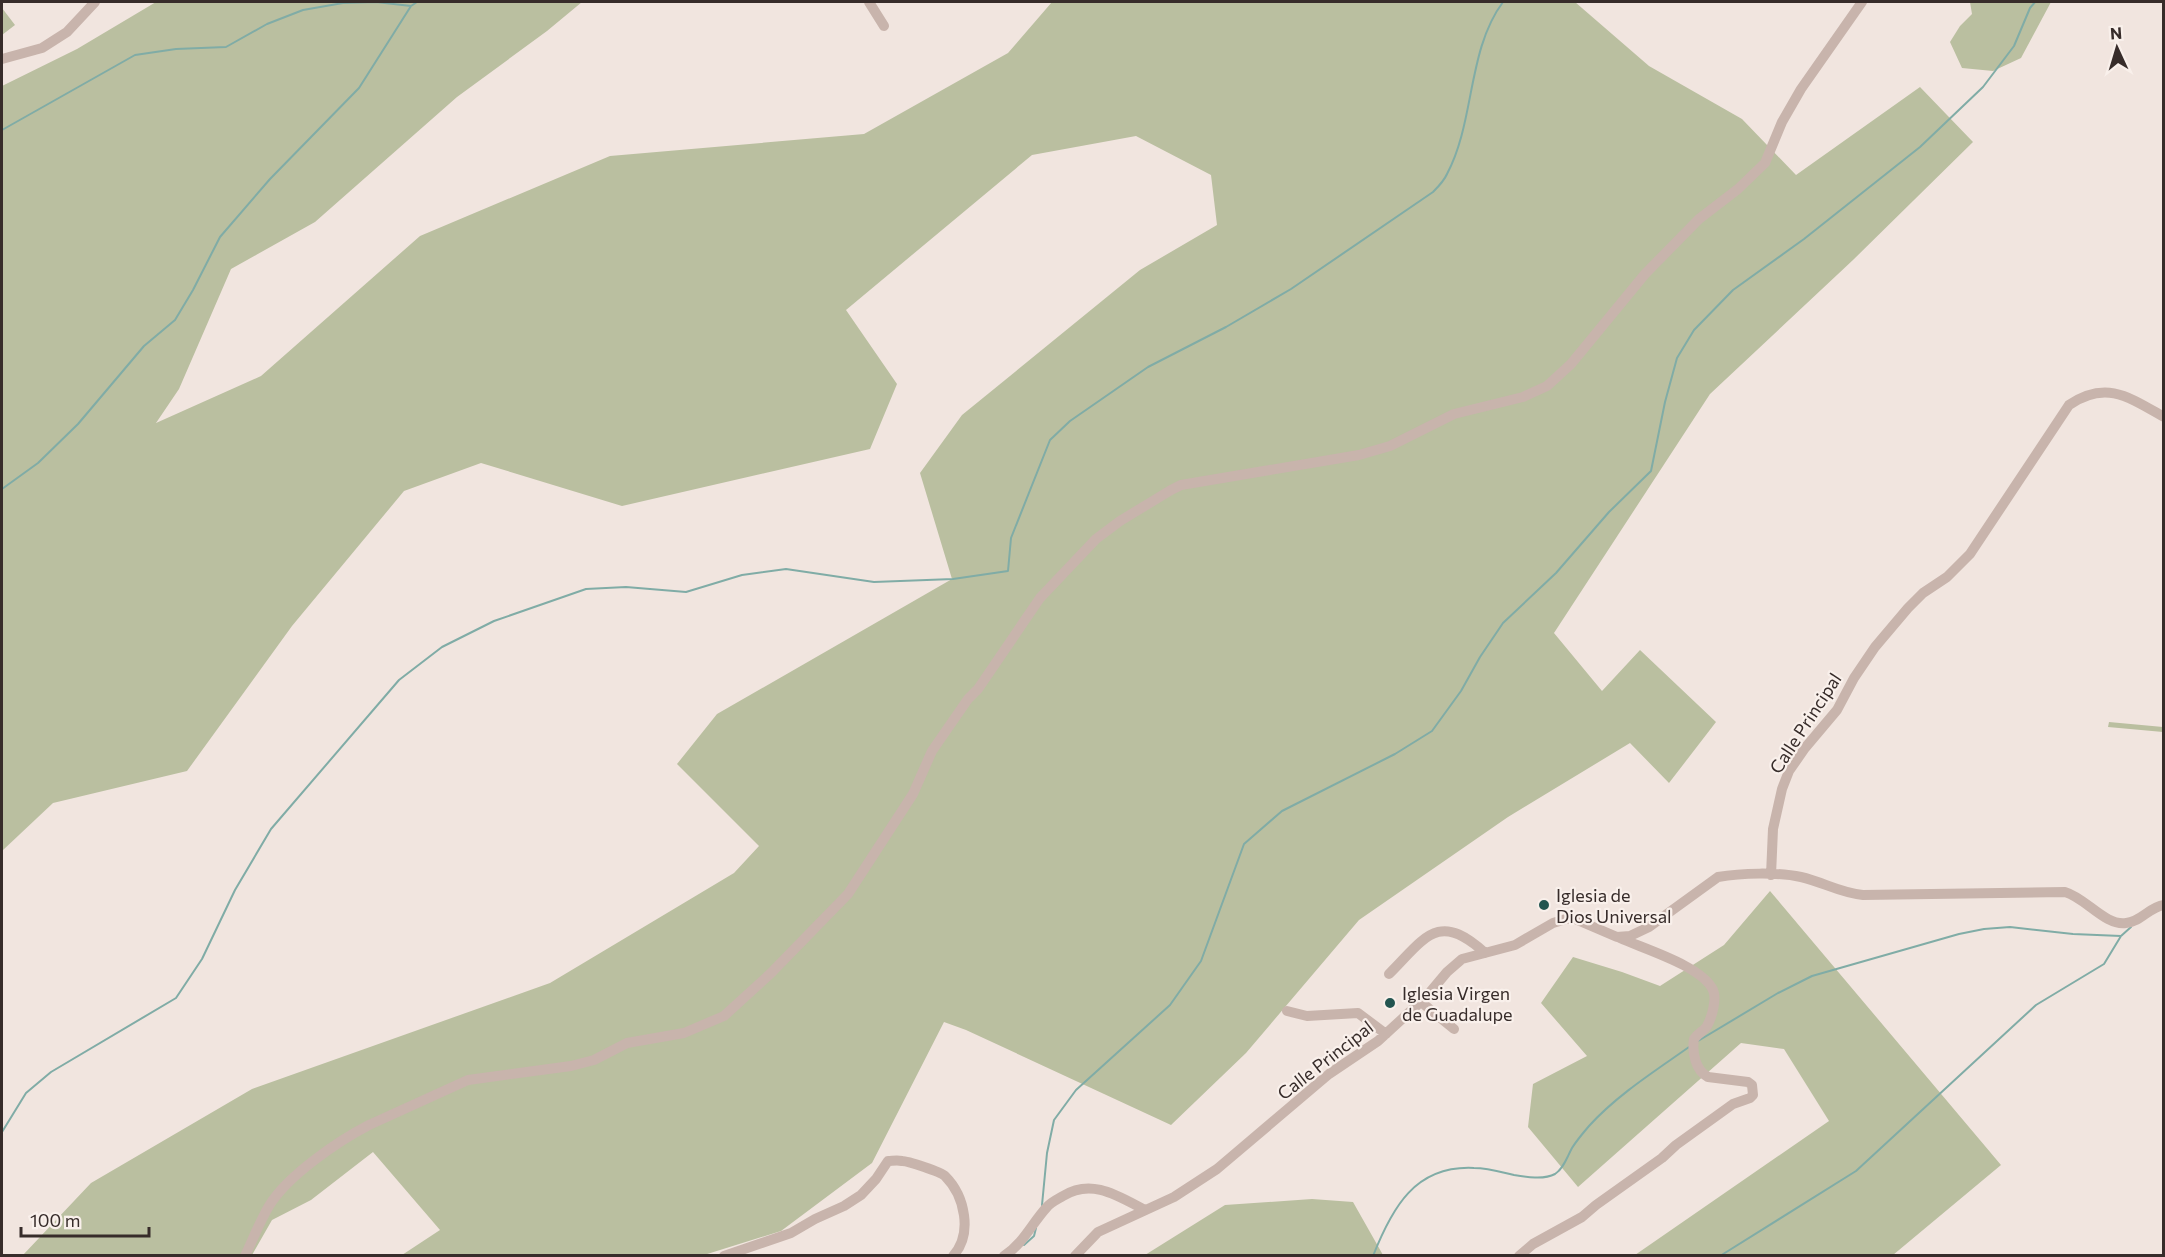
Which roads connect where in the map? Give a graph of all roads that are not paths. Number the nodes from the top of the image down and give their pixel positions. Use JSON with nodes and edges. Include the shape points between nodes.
{"nodes":[{"id":1,"x":95,"y":2,"type":"edge"},
{"id":2,"x":869,"y":2,"type":"edge"},
{"id":3,"x":1862,"y":2,"type":"edge"},
{"id":4,"x":885,"y":26,"type":"dead end"},
{"id":5,"x":2,"y":59,"type":"edge"},
{"id":6,"x":2163,"y":417,"type":"edge"},
{"id":7,"x":1771,"y":875,"type":"junction"},
{"id":8,"x":2163,"y":905,"type":"edge"},
{"id":9,"x":1617,"y":937,"type":"junction"},
{"id":10,"x":1485,"y":952,"type":"junction"},
{"id":11,"x":1389,"y":974,"type":"dead end"},
{"id":12,"x":1421,"y":1002,"type":"junction"},
{"id":13,"x":1287,"y":1011,"type":"dead end"},
{"id":14,"x":1454,"y":1029,"type":"dead end"},
{"id":15,"x":1386,"y":1034,"type":"junction"},
{"id":16,"x":1145,"y":1210,"type":"junction"},
{"id":17,"x":245,"y":1256,"type":"edge"},
{"id":18,"x":724,"y":1256,"type":"edge"},
{"id":19,"x":953,"y":1256,"type":"edge"},
{"id":20,"x":1004,"y":1256,"type":"edge"},
{"id":21,"x":1075,"y":1256,"type":"edge"},
{"id":22,"x":1519,"y":1256,"type":"edge"}],
"edges":[{"from":1,"to":5,"type":"street","via":[[67,32],[42,48]]},
{"from":2,"to":4,"type":"street"},
{"from":3,"to":17,"type":"street","via":[[1801,89],[1765,163],[1700,219],[1645,274],[1571,364],[1547,386],[1523,397],[1454,414],[1390,446],[1359,455],[1181,485],[1120,521],[1095,539],[1040,598],[932,751],[913,794],[848,894],[738,1005],[698,1028],[627,1043],[594,1060],[468,1080],[355,1132],[312,1162],[280,1191]]},
{"from":6,"to":7,"type":"street","name":"Calle Principal","via":[[2134,400],[2103,392],[2087,394],[2069,405],[1970,554],[1947,577],[1923,593],[1875,647],[1837,710],[1789,771],[1773,829]]},
{"from":7,"to":8,"type":"street","via":[[1803,877],[1856,894],[2065,892],[2120,923],[2134,922]]},
{"from":7,"to":9,"type":"street","via":[[1718,878],[1639,934]]},
{"from":9,"to":10,"type":"street","name":"Calle Principal","via":[[1566,919],[1515,945]]},
{"from":9,"to":22,"type":"street","name":"Calle Principal","via":[[1683,965],[1708,982],[1715,1000],[1707,1027],[1694,1038],[1698,1066],[1708,1077],[1748,1082],[1753,1095],[1733,1104],[1582,1217]]},
{"from":10,"to":11,"type":"street","via":[[1455,932],[1437,931]]},
{"from":10,"to":12,"type":"street","name":"Calle Principal","via":[[1458,962]]},
{"from":12,"to":14,"type":"street"},
{"from":12,"to":15,"type":"street","name":"Calle Principal"},
{"from":13,"to":15,"type":"street","via":[[1307,1016],[1358,1013]]},
{"from":15,"to":16,"type":"street","name":"Calle Principal","via":[[1329,1074],[1217,1169],[1174,1197]]},
{"from":16,"to":20,"type":"street","via":[[1090,1187],[1073,1190],[1048,1205]]},
{"from":16,"to":21,"type":"street","name":"Calle Principal","via":[[1098,1232]]},
{"from":18,"to":19,"type":"street","via":[[791,1233],[844,1206],[876,1179],[888,1161],[903,1160],[944,1174],[956,1191],[963,1206],[964,1230],[961,1247]]}]}
